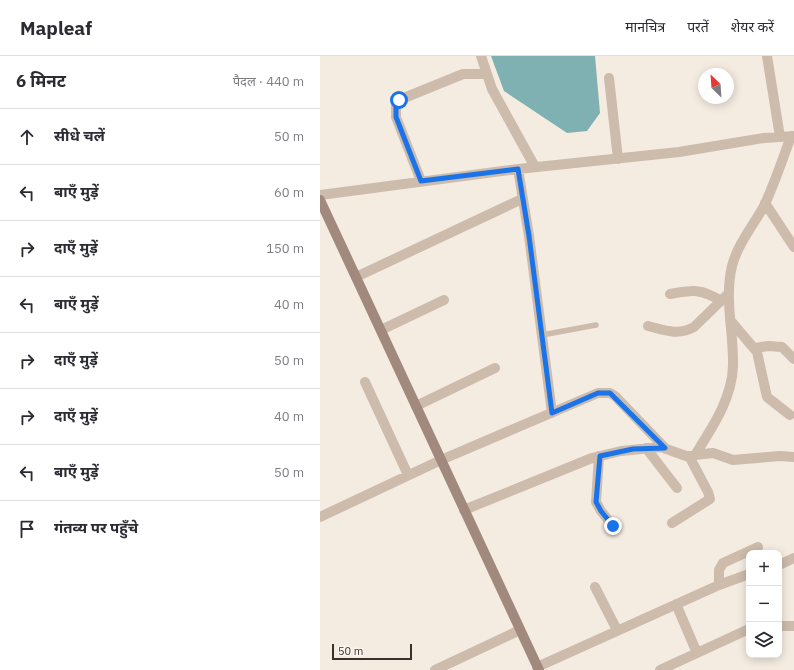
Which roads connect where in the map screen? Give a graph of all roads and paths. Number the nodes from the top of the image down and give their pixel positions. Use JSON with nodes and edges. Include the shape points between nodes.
{"nodes":[{"id":1,"x":481,"y":56,"type":"edge"},
{"id":2,"x":767,"y":56,"type":"edge"},
{"id":3,"x":487,"y":74,"type":"junction"},
{"id":4,"x":608,"y":78,"type":"dead end"},
{"id":5,"x":792,"y":136,"type":"edge"},
{"id":6,"x":780,"y":137,"type":"junction"},
{"id":7,"x":618,"y":159,"type":"junction"},
{"id":8,"x":535,"y":167,"type":"junction"},
{"id":9,"x":518,"y":169,"type":"junction"},
{"id":10,"x":421,"y":181,"type":"junction"},
{"id":11,"x":320,"y":195,"type":"edge"},
{"id":12,"x":522,"y":199,"type":"junction"},
{"id":13,"x":320,"y":200,"type":"edge"},
{"id":14,"x":765,"y":203,"type":"junction"},
{"id":15,"x":794,"y":247,"type":"edge"},
{"id":16,"x":356,"y":277,"type":"junction"},
{"id":17,"x":670,"y":294,"type":"dead end"},
{"id":18,"x":724,"y":297,"type":"junction"},
{"id":19,"x":444,"y":300,"type":"dead end"},
{"id":20,"x":730,"y":320,"type":"junction"},
{"id":21,"x":596,"y":325,"type":"dead end"},
{"id":22,"x":648,"y":326,"type":"dead end"},
{"id":23,"x":381,"y":330,"type":"junction"},
{"id":24,"x":542,"y":336,"type":"junction"},
{"id":25,"x":755,"y":348,"type":"junction"},
{"id":26,"x":794,"y":360,"type":"edge"},
{"id":27,"x":495,"y":368,"type":"dead end"},
{"id":28,"x":365,"y":382,"type":"dead end"},
{"id":29,"x":416,"y":406,"type":"junction"},
{"id":30,"x":552,"y":413,"type":"junction"},
{"id":31,"x":790,"y":415,"type":"dead end"},
{"id":32,"x":646,"y":448,"type":"junction"},
{"id":33,"x":665,"y":448,"type":"junction"},
{"id":34,"x":692,"y":455,"type":"junction"},
{"id":35,"x":600,"y":456,"type":"junction"},
{"id":36,"x":794,"y":457,"type":"edge"},
{"id":37,"x":441,"y":460,"type":"junction"},
{"id":38,"x":408,"y":475,"type":"junction"},
{"id":39,"x":677,"y":488,"type":"dead end"},
{"id":40,"x":464,"y":510,"type":"junction"},
{"id":41,"x":320,"y":517,"type":"edge"},
{"id":42,"x":672,"y":523,"type":"dead end"},
{"id":43,"x":613,"y":526,"type":"dead end"},
{"id":44,"x":758,"y":547,"type":"dead end"},
{"id":45,"x":794,"y":558,"type":"edge"},
{"id":46,"x":782,"y":563,"type":"edge"},
{"id":47,"x":746,"y":575,"type":"edge"},
{"id":48,"x":719,"y":585,"type":"junction"},
{"id":49,"x":596,"y":587,"type":"dead end"},
{"id":50,"x":676,"y":604,"type":"junction"},
{"id":51,"x":782,"y":626,"type":"edge"},
{"id":52,"x":794,"y":626,"type":"edge"},
{"id":53,"x":520,"y":630,"type":"junction"},
{"id":54,"x":617,"y":630,"type":"junction"},
{"id":55,"x":746,"y":630,"type":"edge"},
{"id":56,"x":697,"y":653,"type":"junction"},
{"id":57,"x":538,"y":668,"type":"edge"},
{"id":58,"x":435,"y":670,"type":"edge"},
{"id":59,"x":660,"y":670,"type":"edge"}],
"edges":[{"from":1,"to":3,"type":"street"},
{"from":2,"to":6,"type":"street"},
{"from":3,"to":8,"type":"street","via":[[496,97]]},
{"from":3,"to":10,"type":"street","via":[[463,74],[399,100],[396,104],[396,117]]},
{"from":4,"to":7,"type":"street"},
{"from":5,"to":6,"type":"street"},
{"from":5,"to":14,"type":"street"},
{"from":6,"to":7,"type":"street"},
{"from":7,"to":8,"type":"street"},
{"from":8,"to":9,"type":"street"},
{"from":9,"to":10,"type":"street"},
{"from":9,"to":12,"type":"street"},
{"from":10,"to":11,"type":"street"},
{"from":12,"to":16,"type":"street"},
{"from":12,"to":24,"type":"street"},
{"from":13,"to":16,"type":"street"},
{"from":14,"to":15,"type":"street"},
{"from":14,"to":18,"type":"street","via":[[737,250]]},
{"from":16,"to":23,"type":"street"},
{"from":17,"to":18,"type":"street","via":[[699,290]]},
{"from":18,"to":20,"type":"street"},
{"from":18,"to":22,"type":"street","via":[[687,331],[671,332]]},
{"from":19,"to":23,"type":"street"},
{"from":20,"to":25,"type":"street"},
{"from":20,"to":34,"type":"street","via":[[733,365],[729,391],[714,424]]},
{"from":21,"to":24,"type":"lane"},
{"from":23,"to":29,"type":"street"},
{"from":24,"to":30,"type":"street"},
{"from":25,"to":26,"type":"street","via":[[782,347]]},
{"from":25,"to":31,"type":"street","via":[[767,397]]},
{"from":27,"to":29,"type":"street"},
{"from":28,"to":38,"type":"street"},
{"from":29,"to":37,"type":"street"},
{"from":30,"to":33,"type":"street","via":[[598,393],[610,393]]},
{"from":30,"to":37,"type":"street"},
{"from":32,"to":33,"type":"street"},
{"from":32,"to":35,"type":"street"},
{"from":32,"to":39,"type":"street"},
{"from":33,"to":34,"type":"street"},
{"from":34,"to":36,"type":"street","via":[[713,453],[739,460]]},
{"from":34,"to":42,"type":"street","via":[[710,499]]},
{"from":35,"to":40,"type":"street"},
{"from":35,"to":43,"type":"street","via":[[596,502]]},
{"from":37,"to":38,"type":"street"},
{"from":37,"to":40,"type":"street"},
{"from":38,"to":41,"type":"street"},
{"from":40,"to":53,"type":"street"},
{"from":44,"to":48,"type":"street","via":[[723,563],[719,570]]},
{"from":45,"to":46,"type":"street"},
{"from":47,"to":48,"type":"street"},
{"from":48,"to":50,"type":"street"},
{"from":49,"to":54,"type":"street"},
{"from":50,"to":54,"type":"street"},
{"from":50,"to":56,"type":"street"},
{"from":51,"to":52,"type":"street"},
{"from":53,"to":57,"type":"street"},
{"from":53,"to":58,"type":"street"},
{"from":54,"to":57,"type":"street"},
{"from":55,"to":56,"type":"street"},
{"from":56,"to":59,"type":"street"}]}
